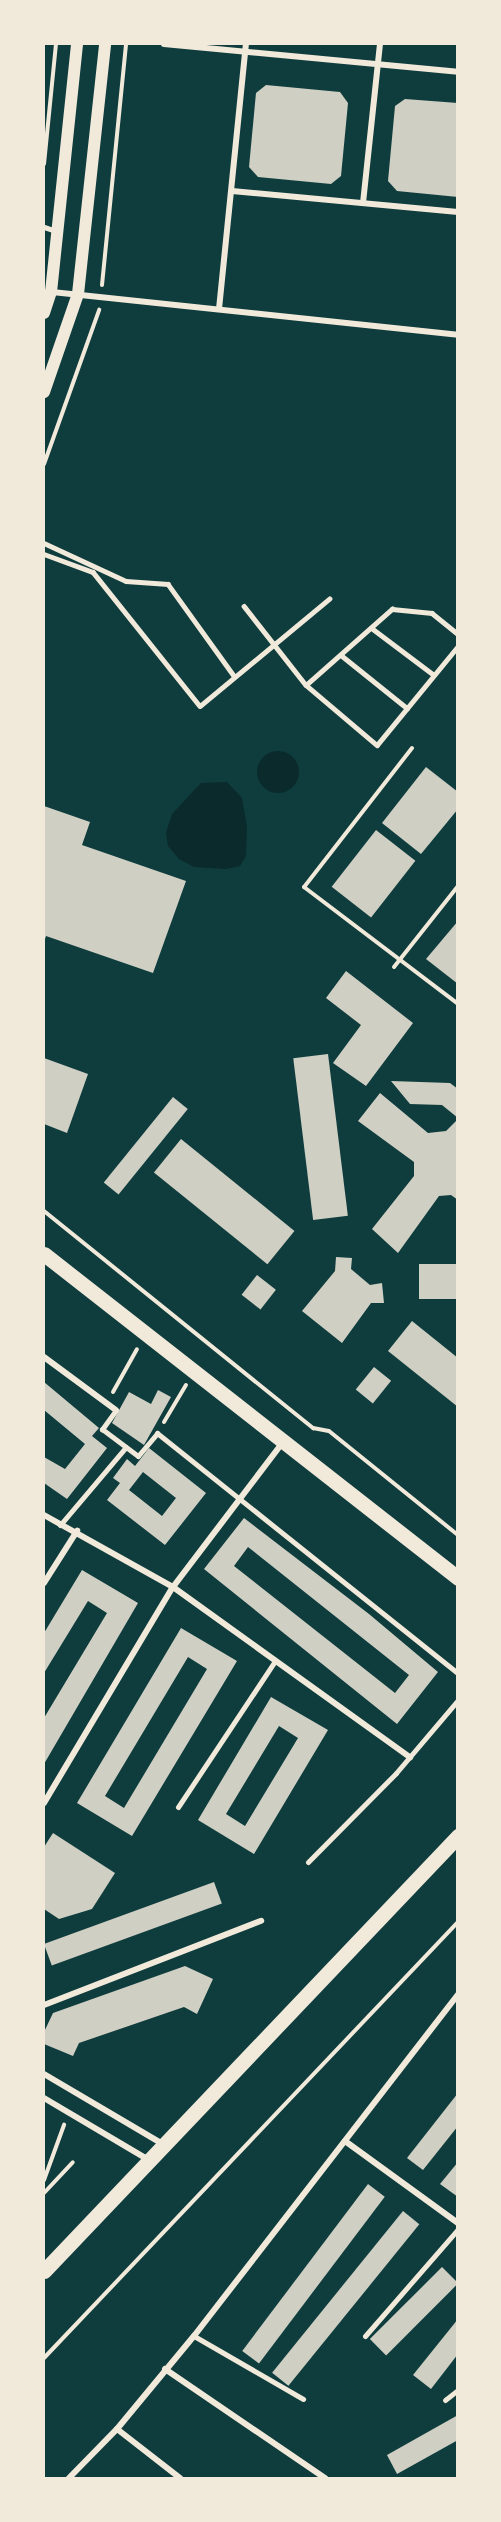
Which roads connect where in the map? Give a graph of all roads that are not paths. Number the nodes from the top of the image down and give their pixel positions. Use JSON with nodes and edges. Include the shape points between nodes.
{"nodes":[{"id":1,"x":77,"y":44,"type":"edge"},
{"id":2,"x":105,"y":44,"type":"edge"},
{"id":3,"x":164,"y":44,"type":"edge"},
{"id":4,"x":246,"y":44,"type":"edge"},
{"id":5,"x":380,"y":44,"type":"edge"},
{"id":6,"x":245,"y":51,"type":"junction"},
{"id":7,"x":378,"y":64,"type":"junction"},
{"id":8,"x":458,"y":72,"type":"edge"},
{"id":9,"x":232,"y":191,"type":"junction"},
{"id":10,"x":363,"y":203,"type":"junction"},
{"id":11,"x":458,"y":212,"type":"edge"},
{"id":12,"x":44,"y":227,"type":"edge"},
{"id":13,"x":57,"y":232,"type":"junction"},
{"id":14,"x":51,"y":292,"type":"junction"},
{"id":15,"x":78,"y":294,"type":"junction"},
{"id":16,"x":219,"y":309,"type":"junction"},
{"id":17,"x":44,"y":313,"type":"edge"},
{"id":18,"x":458,"y":335,"type":"edge"},
{"id":19,"x":44,"y":392,"type":"edge"},
{"id":20,"x":44,"y":543,"type":"edge"},
{"id":21,"x":44,"y":554,"type":"edge"},
{"id":22,"x":329,"y":599,"type":"dead end"},
{"id":23,"x":244,"y":606,"type":"dead end"},
{"id":24,"x":373,"y":629,"type":"junction"},
{"id":25,"x":458,"y":634,"type":"edge"},
{"id":26,"x":272,"y":646,"type":"junction"},
{"id":27,"x":458,"y":646,"type":"edge"},
{"id":28,"x":341,"y":656,"type":"junction"},
{"id":29,"x":434,"y":675,"type":"junction"},
{"id":30,"x":234,"y":676,"type":"junction"},
{"id":31,"x":306,"y":685,"type":"junction"},
{"id":32,"x":406,"y":708,"type":"junction"},
{"id":33,"x":44,"y":1254,"type":"edge"},
{"id":34,"x":44,"y":1357,"type":"edge"},
{"id":35,"x":116,"y":1410,"type":"joint"},
{"id":36,"x":283,"y":1442,"type":"junction"},
{"id":37,"x":126,"y":1447,"type":"junction"},
{"id":38,"x":240,"y":1499,"type":"junction"},
{"id":39,"x":44,"y":1515,"type":"edge"},
{"id":40,"x":60,"y":1525,"type":"junction"},
{"id":41,"x":77,"y":1531,"type":"junction"},
{"id":42,"x":458,"y":1578,"type":"edge"},
{"id":43,"x":44,"y":1583,"type":"edge"},
{"id":44,"x":172,"y":1587,"type":"junction"},
{"id":45,"x":275,"y":1661,"type":"junction"},
{"id":46,"x":458,"y":1673,"type":"edge"},
{"id":47,"x":458,"y":1700,"type":"edge"},
{"id":48,"x":410,"y":1757,"type":"junction"},
{"id":49,"x":44,"y":1803,"type":"edge"},
{"id":50,"x":178,"y":1808,"type":"dead end"},
{"id":51,"x":458,"y":1836,"type":"edge"},
{"id":52,"x":308,"y":1862,"type":"dead end"},
{"id":53,"x":261,"y":1921,"type":"dead end"},
{"id":54,"x":458,"y":1995,"type":"edge"},
{"id":55,"x":44,"y":2005,"type":"edge"},
{"id":56,"x":44,"y":2074,"type":"edge"},
{"id":57,"x":44,"y":2098,"type":"edge"},
{"id":58,"x":345,"y":2141,"type":"junction"},
{"id":59,"x":163,"y":2145,"type":"junction"},
{"id":60,"x":148,"y":2160,"type":"junction"},
{"id":61,"x":458,"y":2223,"type":"edge"},
{"id":62,"x":458,"y":2229,"type":"edge"},
{"id":63,"x":44,"y":2271,"type":"edge"},
{"id":64,"x":194,"y":2336,"type":"junction"},
{"id":65,"x":365,"y":2336,"type":"dead end"},
{"id":66,"x":165,"y":2369,"type":"junction"},
{"id":67,"x":458,"y":2390,"type":"edge"},
{"id":68,"x":303,"y":2399,"type":"dead end"},
{"id":69,"x":445,"y":2400,"type":"dead end"},
{"id":70,"x":117,"y":2429,"type":"junction"},
{"id":71,"x":69,"y":2478,"type":"edge"},
{"id":72,"x":180,"y":2478,"type":"edge"},
{"id":73,"x":325,"y":2478,"type":"edge"}],
"edges":[{"from":1,"to":13,"type":"main road"},
{"from":2,"to":15,"type":"main road"},
{"from":3,"to":6,"type":"street"},
{"from":4,"to":6,"type":"street"},
{"from":5,"to":7,"type":"street"},
{"from":6,"to":7,"type":"street"},
{"from":6,"to":9,"type":"street"},
{"from":7,"to":8,"type":"street"},
{"from":7,"to":10,"type":"street"},
{"from":9,"to":10,"type":"street"},
{"from":9,"to":16,"type":"street"},
{"from":10,"to":11,"type":"street"},
{"from":12,"to":13,"type":"street"},
{"from":13,"to":14,"type":"main road"},
{"from":14,"to":15,"type":"street"},
{"from":14,"to":17,"type":"main road"},
{"from":15,"to":16,"type":"street"},
{"from":15,"to":19,"type":"main road"},
{"from":16,"to":18,"type":"street"},
{"from":20,"to":30,"type":"lane","via":[[126,581],[168,584]]},
{"from":21,"to":30,"type":"lane","via":[[93,572],[200,706]]},
{"from":22,"to":26,"type":"lane"},
{"from":23,"to":26,"type":"lane"},
{"from":24,"to":25,"type":"lane","via":[[392,609],[432,613]]},
{"from":24,"to":28,"type":"lane"},
{"from":24,"to":29,"type":"lane"},
{"from":26,"to":30,"type":"lane"},
{"from":26,"to":31,"type":"lane"},
{"from":27,"to":29,"type":"lane"},
{"from":28,"to":31,"type":"lane"},
{"from":28,"to":32,"type":"lane"},
{"from":29,"to":32,"type":"lane"},
{"from":31,"to":32,"type":"lane","via":[[377,744]]},
{"from":33,"to":36,"type":"main road"},
{"from":34,"to":35,"type":"street"},
{"from":35,"to":37,"type":"street","via":[[102,1429]]},
{"from":36,"to":38,"type":"street"},
{"from":36,"to":42,"type":"main road"},
{"from":37,"to":38,"type":"street","via":[[138,1455],[157,1433]]},
{"from":37,"to":40,"type":"street"},
{"from":38,"to":44,"type":"street"},
{"from":38,"to":46,"type":"street"},
{"from":39,"to":40,"type":"street"},
{"from":40,"to":41,"type":"street"},
{"from":41,"to":43,"type":"street"},
{"from":41,"to":44,"type":"street"},
{"from":44,"to":45,"type":"street"},
{"from":44,"to":49,"type":"street"},
{"from":45,"to":48,"type":"street"},
{"from":45,"to":50,"type":"street"},
{"from":47,"to":48,"type":"street"},
{"from":48,"to":52,"type":"street"},
{"from":51,"to":59,"type":"main road"},
{"from":53,"to":55,"type":"street"},
{"from":54,"to":58,"type":"street"},
{"from":56,"to":59,"type":"street"},
{"from":57,"to":60,"type":"street"},
{"from":58,"to":61,"type":"street"},
{"from":58,"to":64,"type":"street"},
{"from":59,"to":60,"type":"main road"},
{"from":60,"to":63,"type":"main road"},
{"from":62,"to":65,"type":"street"},
{"from":64,"to":66,"type":"street"},
{"from":64,"to":68,"type":"street"},
{"from":66,"to":70,"type":"street"},
{"from":66,"to":73,"type":"street"},
{"from":67,"to":69,"type":"street"},
{"from":70,"to":71,"type":"street"},
{"from":70,"to":72,"type":"street"}]}
